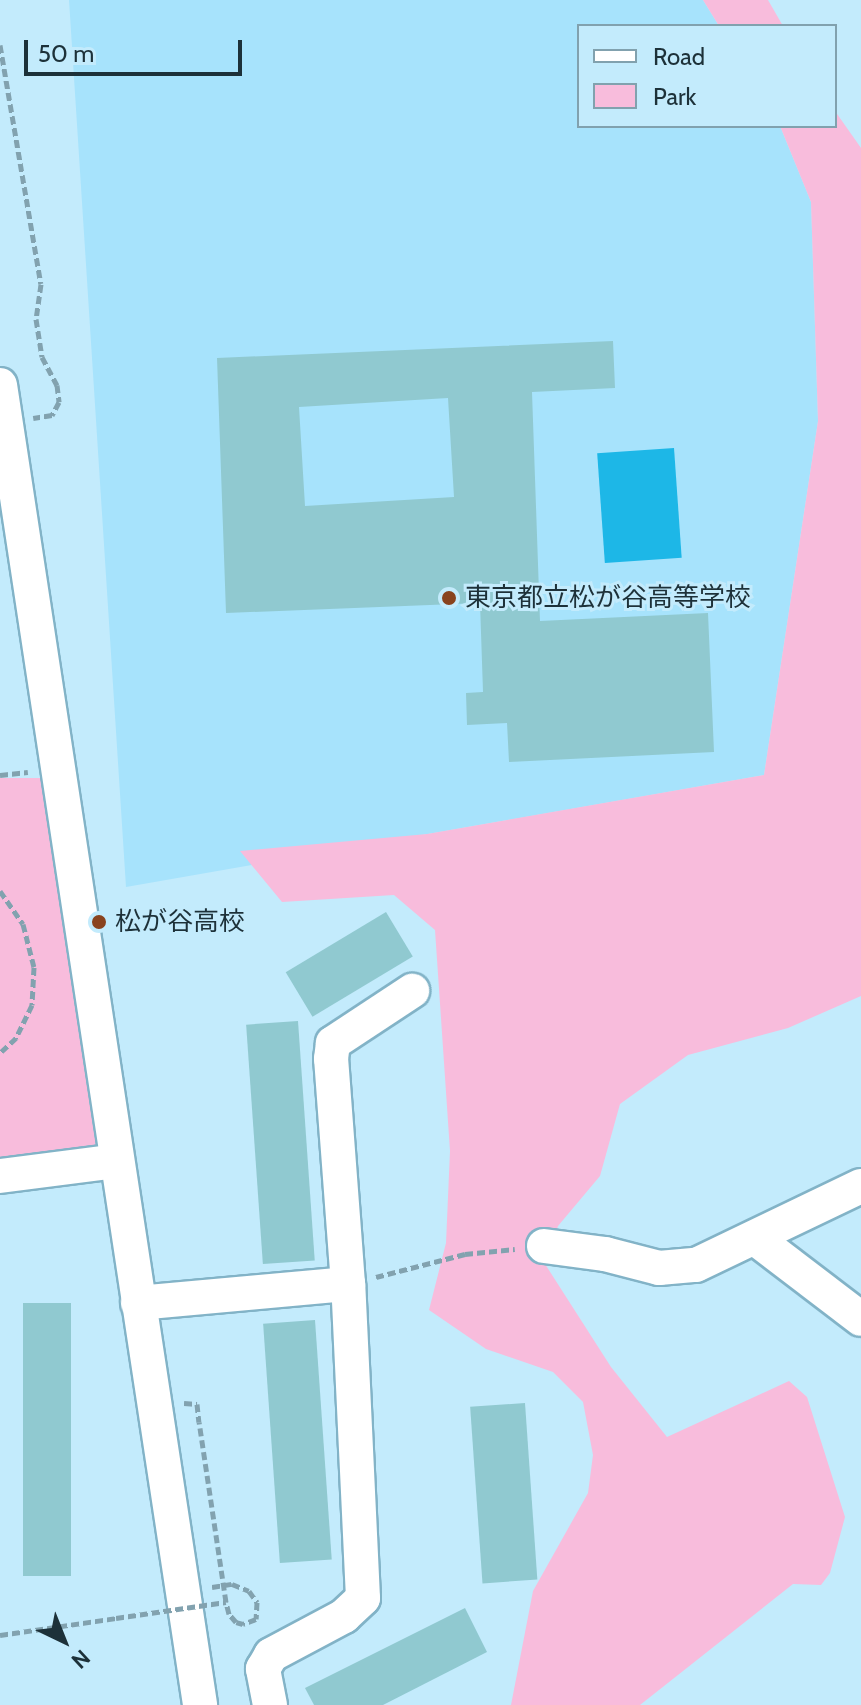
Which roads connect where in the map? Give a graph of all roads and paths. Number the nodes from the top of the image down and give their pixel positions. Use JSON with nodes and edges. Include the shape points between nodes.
{"nodes":[{"id":1,"x":0,"y":45,"type":"edge"},
{"id":2,"x":0,"y":385,"type":"edge"},
{"id":3,"x":31,"y":418,"type":"dead end"},
{"id":4,"x":41,"y":771,"type":"dead end"},
{"id":5,"x":0,"y":775,"type":"edge"},
{"id":6,"x":0,"y":891,"type":"edge"},
{"id":7,"x":412,"y":991,"type":"dead end"},
{"id":8,"x":0,"y":1053,"type":"edge"},
{"id":9,"x":117,"y":1161,"type":"junction"},
{"id":10,"x":0,"y":1176,"type":"edge"},
{"id":11,"x":861,"y":1186,"type":"edge"},
{"id":12,"x":755,"y":1238,"type":"junction"},
{"id":13,"x":544,"y":1246,"type":"joint"},
{"id":14,"x":348,"y":1284,"type":"junction"},
{"id":15,"x":138,"y":1303,"type":"junction"},
{"id":16,"x":861,"y":1319,"type":"edge"},
{"id":17,"x":179,"y":1402,"type":"dead end"},
{"id":18,"x":207,"y":1588,"type":"dead end"},
{"id":19,"x":226,"y":1602,"type":"junction"},
{"id":20,"x":0,"y":1635,"type":"edge"},
{"id":21,"x":200,"y":1705,"type":"edge"},
{"id":22,"x":270,"y":1705,"type":"edge"}],
"edges":[{"from":1,"to":3,"type":"path","via":[[41,284],[36,319],[42,357],[57,385],[59,402],[52,415]]},
{"from":2,"to":9,"type":"street"},
{"from":4,"to":5,"type":"path"},
{"from":6,"to":8,"type":"path","via":[[23,924],[34,967],[32,1005],[16,1038]]},
{"from":7,"to":14,"type":"street","via":[[333,1043]]},
{"from":9,"to":10,"type":"street"},
{"from":9,"to":15,"type":"street"},
{"from":11,"to":12,"type":"street"},
{"from":12,"to":13,"type":"street","via":[[696,1265],[659,1268]]},
{"from":12,"to":16,"type":"street"},
{"from":13,"to":14,"type":"path","via":[[465,1254]]},
{"from":14,"to":15,"type":"street"},
{"from":14,"to":22,"type":"street","via":[[363,1598],[344,1616],[271,1655],[263,1669]]},
{"from":15,"to":21,"type":"street"},
{"from":17,"to":19,"type":"path","bridge":true,"via":[[197,1404]]},
{"from":18,"to":19,"type":"path","via":[[232,1584],[249,1591],[257,1602],[256,1619],[236,1622]]},
{"from":19,"to":20,"type":"path","bridge":true}]}
